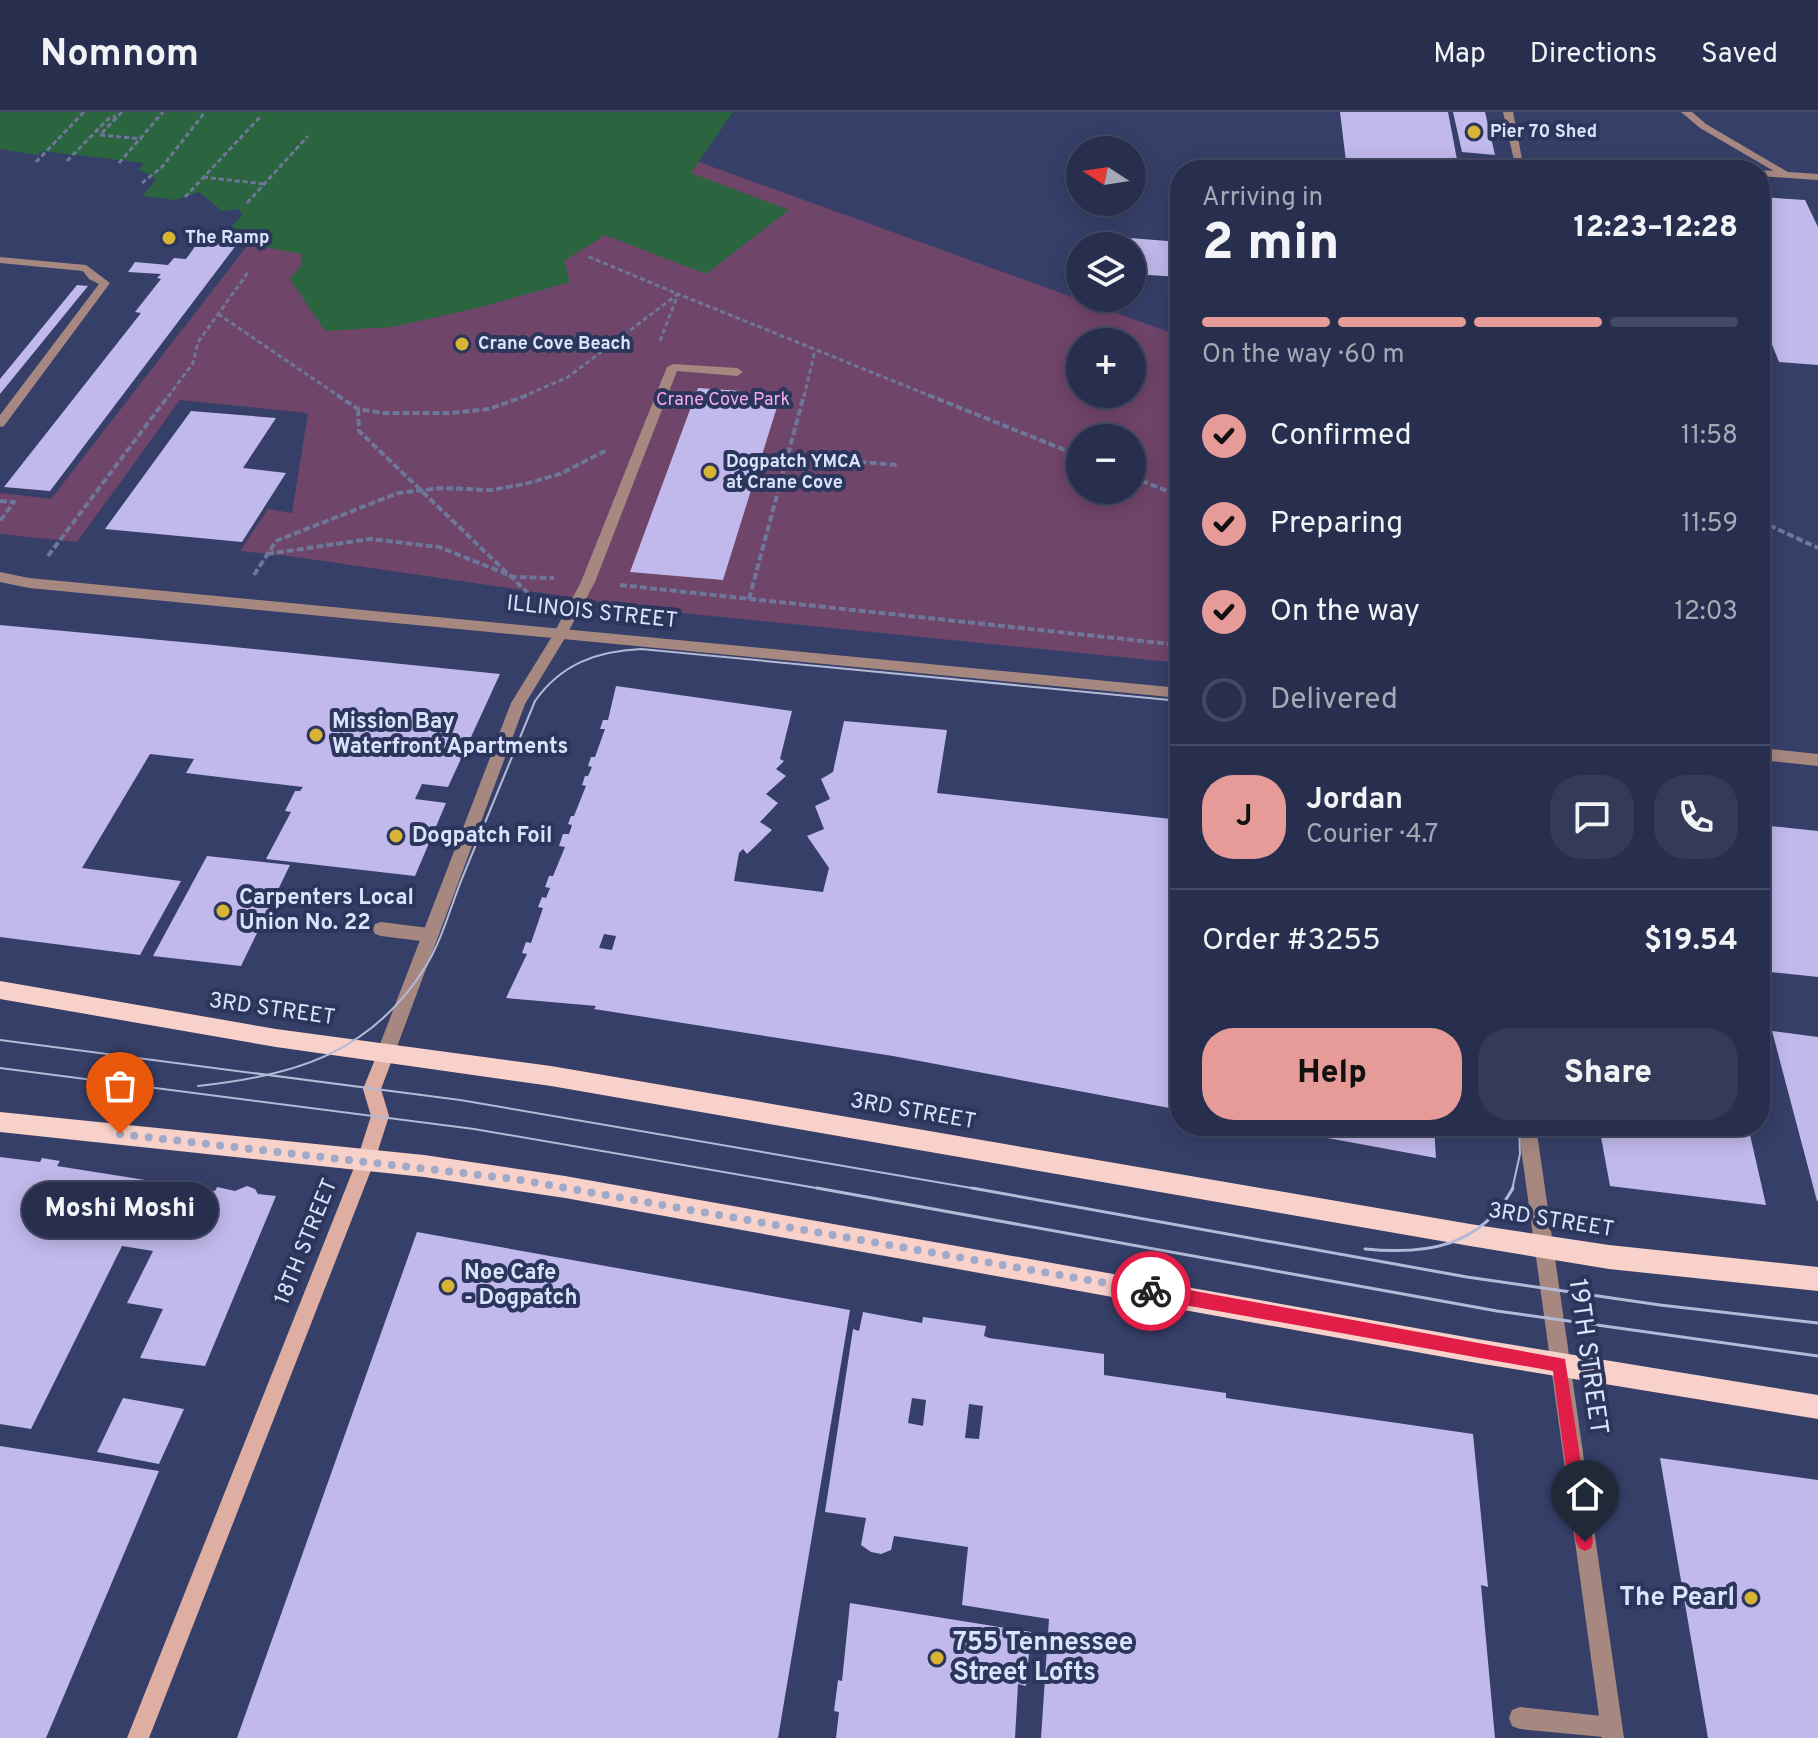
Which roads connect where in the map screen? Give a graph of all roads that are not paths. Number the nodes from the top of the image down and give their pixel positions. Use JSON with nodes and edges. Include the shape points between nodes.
{"nodes":[{"id":1,"x":1508,"y":112,"type":"edge"},
{"id":2,"x":1686,"y":112,"type":"edge"},
{"id":3,"x":1518,"y":160,"type":"edge"},
{"id":4,"x":1762,"y":160,"type":"edge"},
{"id":5,"x":1770,"y":165,"type":"edge"},
{"id":6,"x":1770,"y":174,"type":"edge"},
{"id":7,"x":1788,"y":175,"type":"junction"},
{"id":8,"x":1818,"y":177,"type":"edge"},
{"id":9,"x":0,"y":260,"type":"edge"},
{"id":10,"x":737,"y":372,"type":"dead end"},
{"id":11,"x":0,"y":423,"type":"edge"},
{"id":12,"x":0,"y":577,"type":"edge"},
{"id":13,"x":561,"y":633,"type":"junction"},
{"id":14,"x":1170,"y":692,"type":"edge"},
{"id":15,"x":1770,"y":755,"type":"edge"},
{"id":16,"x":1818,"y":760,"type":"edge"},
{"id":17,"x":381,"y":929,"type":"dead end"},
{"id":18,"x":429,"y":935,"type":"junction"},
{"id":19,"x":0,"y":990,"type":"edge"},
{"id":20,"x":386,"y":1052,"type":"junction"},
{"id":21,"x":0,"y":1122,"type":"edge"},
{"id":22,"x":1528,"y":1136,"type":"edge"},
{"id":23,"x":366,"y":1160,"type":"junction"},
{"id":24,"x":1542,"y":1246,"type":"junction"},
{"id":25,"x":1818,"y":1279,"type":"edge"},
{"id":26,"x":1560,"y":1364,"type":"junction"},
{"id":27,"x":1818,"y":1407,"type":"edge"},
{"id":28,"x":1520,"y":1718,"type":"dead end"},
{"id":29,"x":1612,"y":1733,"type":"edge"},
{"id":30,"x":138,"y":1738,"type":"edge"}],
"edges":[{"from":1,"to":3,"type":"street"},
{"from":2,"to":4,"type":"street"},
{"from":5,"to":7,"type":"street"},
{"from":6,"to":7,"type":"street"},
{"from":7,"to":8,"type":"street"},
{"from":9,"to":11,"type":"street","via":[[86,268],[105,283]]},
{"from":10,"to":13,"type":"street","name":"18TH STREET","via":[[673,367],[588,582]]},
{"from":12,"to":13,"type":"street","name":"ILLINOIS STREET"},
{"from":13,"to":14,"type":"street","name":"ILLINOIS STREET"},
{"from":13,"to":18,"type":"street","name":"18TH STREET","via":[[518,703]]},
{"from":15,"to":16,"type":"street"},
{"from":17,"to":18,"type":"street"},
{"from":18,"to":20,"type":"street","name":"18TH STREET"},
{"from":19,"to":20,"type":"main road","name":"3RD STREET","via":[[230,1031]]},
{"from":20,"to":23,"type":"main road","name":"18TH STREET","via":[[372,1089],[380,1116]]},
{"from":20,"to":24,"type":"main road","name":"3RD STREET"},
{"from":21,"to":23,"type":"main road"},
{"from":22,"to":24,"type":"street","name":"19TH STREET"},
{"from":23,"to":26,"type":"main road","via":[[640,1199]]},
{"from":23,"to":30,"type":"main road","name":"18TH STREET"},
{"from":24,"to":25,"type":"main road","name":"3RD STREET"},
{"from":24,"to":26,"type":"street","name":"19TH STREET"},
{"from":26,"to":27,"type":"main road"},
{"from":26,"to":29,"type":"street","name":"19TH STREET"},
{"from":28,"to":29,"type":"street"}]}
